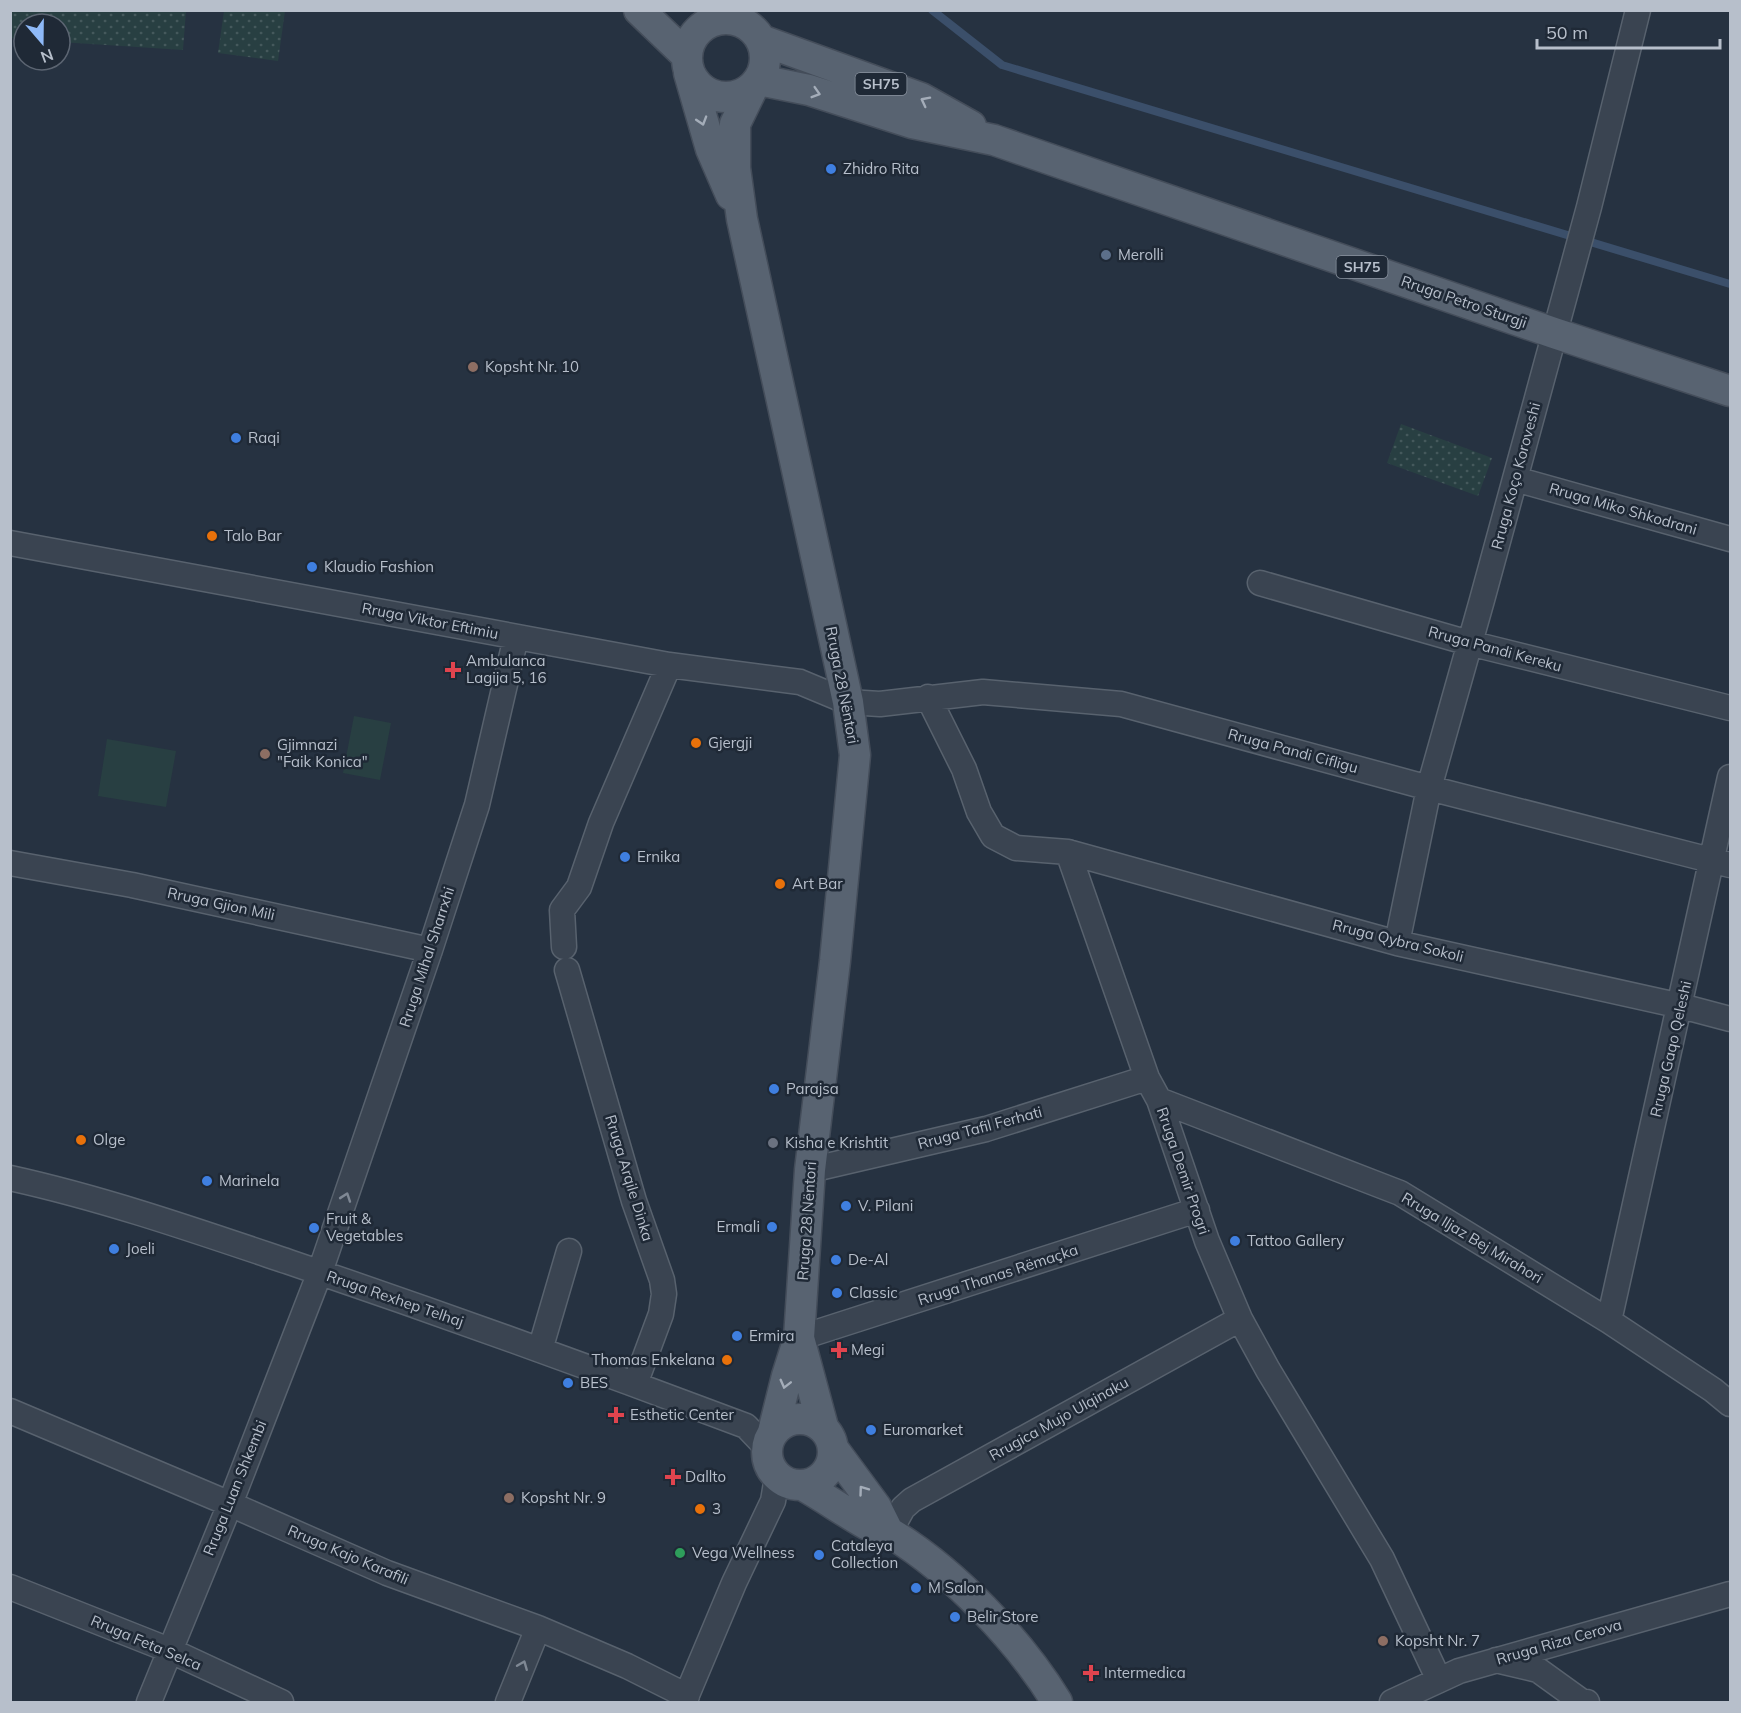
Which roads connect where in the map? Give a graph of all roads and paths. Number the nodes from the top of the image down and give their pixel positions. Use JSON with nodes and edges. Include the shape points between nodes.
{"nodes":[{"id":1,"x":639,"y":10,"type":"edge"},
{"id":2,"x":1638,"y":10,"type":"edge"},
{"id":3,"x":713,"y":15,"type":"edge"},
{"id":4,"x":761,"y":40,"type":"junction"},
{"id":5,"x":687,"y":60,"type":"junction"},
{"id":6,"x":756,"y":84,"type":"junction"},
{"id":7,"x":994,"y":140,"type":"junction"},
{"id":8,"x":742,"y":219,"type":"junction"},
{"id":9,"x":1554,"y":333,"type":"junction"},
{"id":10,"x":1731,"y":391,"type":"edge"},
{"id":11,"x":1515,"y":479,"type":"junction"},
{"id":12,"x":1731,"y":540,"type":"edge"},
{"id":13,"x":10,"y":543,"type":"edge"},
{"id":14,"x":1260,"y":583,"type":"dead end"},
{"id":15,"x":516,"y":637,"type":"junction"},
{"id":16,"x":1469,"y":643,"type":"junction"},
{"id":17,"x":669,"y":665,"type":"junction"},
{"id":18,"x":928,"y":697,"type":"junction"},
{"id":19,"x":848,"y":702,"type":"junction"},
{"id":20,"x":1731,"y":708,"type":"edge"},
{"id":21,"x":1731,"y":777,"type":"edge"},
{"id":22,"x":1429,"y":788,"type":"junction"},
{"id":23,"x":1068,"y":852,"type":"junction"},
{"id":24,"x":1721,"y":862,"type":"edge"},
{"id":25,"x":10,"y":863,"type":"edge"},
{"id":26,"x":1397,"y":943,"type":"junction"},
{"id":27,"x":430,"y":950,"type":"junction"},
{"id":28,"x":1681,"y":1006,"type":"junction"},
{"id":29,"x":1731,"y":1019,"type":"edge"},
{"id":30,"x":1147,"y":1078,"type":"junction"},
{"id":31,"x":1159,"y":1100,"type":"junction"},
{"id":32,"x":810,"y":1170,"type":"junction"},
{"id":33,"x":10,"y":1178,"type":"edge"},
{"id":34,"x":1197,"y":1210,"type":"junction"},
{"id":35,"x":569,"y":1251,"type":"dead end"},
{"id":36,"x":320,"y":1272,"type":"junction"},
{"id":37,"x":1240,"y":1319,"type":"junction"},
{"id":38,"x":1609,"y":1321,"type":"junction"},
{"id":39,"x":799,"y":1338,"type":"junction"},
{"id":40,"x":540,"y":1350,"type":"junction"},
{"id":41,"x":635,"y":1384,"type":"junction"},
{"id":42,"x":1731,"y":1404,"type":"edge"},
{"id":43,"x":10,"y":1411,"type":"edge"},
{"id":44,"x":828,"y":1438,"type":"junction"},
{"id":45,"x":770,"y":1439,"type":"junction"},
{"id":46,"x":790,"y":1482,"type":"junction"},
{"id":47,"x":230,"y":1504,"type":"junction"},
{"id":48,"x":889,"y":1533,"type":"junction"},
{"id":49,"x":10,"y":1587,"type":"edge"},
{"id":50,"x":1731,"y":1594,"type":"edge"},
{"id":51,"x":538,"y":1628,"type":"junction"},
{"id":52,"x":169,"y":1650,"type":"junction"},
{"id":53,"x":1494,"y":1660,"type":"junction"},
{"id":54,"x":1439,"y":1680,"type":"junction"},
{"id":55,"x":685,"y":1699,"type":"edge"},
{"id":56,"x":148,"y":1702,"type":"edge"},
{"id":57,"x":281,"y":1702,"type":"edge"},
{"id":58,"x":508,"y":1702,"type":"edge"},
{"id":59,"x":1057,"y":1702,"type":"edge"},
{"id":60,"x":1392,"y":1702,"type":"edge"},
{"id":61,"x":1587,"y":1702,"type":"edge"}],
"edges":[{"from":1,"to":5,"type":"main road"},
{"from":2,"to":9,"type":"street","name":"Rruga Koço Koroveshi"},
{"from":3,"to":4,"type":"main road","number":"SH75","via":[[743,23]]},
{"from":3,"to":5,"type":"main road","number":"SH75","via":[[692,40]]},
{"from":4,"to":6,"type":"main road","via":[[765,65]]},
{"from":7,"to":4,"type":"main road","name":"Rruga Petro Sturgji","number":"SH75","one_way":true,"via":[[921,98]]},
{"from":5,"to":6,"type":"main road","via":[[694,80],[714,96],[739,96]]},
{"from":5,"to":8,"type":"main road","name":"Rruga 28 Nëntori","one_way":true,"via":[[711,149]]},
{"from":6,"to":7,"type":"main road","name":"Rruga Petro Sturgji","number":"SH75","one_way":true,"via":[[809,90],[912,123]]},
{"from":6,"to":8,"type":"main road","name":"Rruga 28 Nëntori","via":[[735,124],[735,168]]},
{"from":7,"to":9,"type":"main road","name":"Rruga Petro Sturgji","number":"SH75"},
{"from":8,"to":19,"type":"main road","name":"Rruga 28 Nëntori"},
{"from":9,"to":10,"type":"main road","name":"Rruga Petro Sturgji","number":"SH75"},
{"from":9,"to":11,"type":"street","name":"Rruga Koço Koroveshi"},
{"from":11,"to":12,"type":"street","name":"Rruga Miko Shkodrani"},
{"from":11,"to":16,"type":"street","name":"Rruga Koço Koroveshi"},
{"from":13,"to":15,"type":"street","name":"Rruga Viktor Eftimiu"},
{"from":14,"to":16,"type":"street","name":"Rruga Pandi Kereku"},
{"from":15,"to":17,"type":"street","name":"Rruga Viktor Eftimiu"},
{"from":15,"to":27,"type":"street","name":"Rruga Mihal Sharrxhi","via":[[477,805]]},
{"from":16,"to":20,"type":"street","name":"Rruga Pandi Kereku"},
{"from":16,"to":22,"type":"street","name":"Rruga Koço Koroveshi"},
{"from":17,"to":19,"type":"street","name":"Rruga Viktor Eftimiu","via":[[800,682]]},
{"from":17,"to":41,"type":"street","name":"Rruga Arqile Dinka","via":[[601,823],[579,887],[562,910],[566,958],[634,1201],[662,1280],[661,1314]]},
{"from":18,"to":19,"type":"street","name":"Rruga Pandi Cifligu","via":[[880,704]]},
{"from":18,"to":22,"type":"street","name":"Rruga Pandi Cifligu","via":[[983,692],[1121,704]]},
{"from":18,"to":23,"type":"street","via":[[993,836],[1016,848]]},
{"from":19,"to":32,"type":"main road","name":"Rruga 28 Nëntori","via":[[855,755]]},
{"from":21,"to":24,"type":"street","name":"Rruga Gaqo Qeleshi"},
{"from":22,"to":24,"type":"street","name":"Rruga Pandi Cifligu"},
{"from":22,"to":26,"type":"street","name":"Rruga Koço Koroveshi"},
{"from":23,"to":26,"type":"street","name":"Rruga Qybra Sokoli"},
{"from":23,"to":30,"type":"street","name":"Rruga Demir Progri"},
{"from":24,"to":28,"type":"street","name":"Rruga Gaqo Qeleshi"},
{"from":25,"to":27,"type":"street","name":"Rruga Gjion Mili","via":[[132,885]]},
{"from":26,"to":28,"type":"street","name":"Rruga Qybra Sokoli"},
{"from":36,"to":27,"type":"street","name":"Rruga Mihal Sharrxhi","one_way":true},
{"from":28,"to":29,"type":"street","name":"Rruga Qybra Sokoli"},
{"from":28,"to":38,"type":"street","name":"Rruga Gaqo Qeleshi"},
{"from":30,"to":31,"type":"street","name":"Rruga Demir Progri"},
{"from":30,"to":32,"type":"street","name":"Rruga Tafil Ferhati","via":[[986,1129]]},
{"from":31,"to":34,"type":"street","name":"Rruga Demir Progri"},
{"from":31,"to":38,"type":"street","name":"Rruga Iljaz Bej Mirahori","via":[[1400,1193]]},
{"from":32,"to":39,"type":"main road","name":"Rruga 28 Nëntori"},
{"from":33,"to":36,"type":"street","name":"Rruga Rexhep Telhaj","via":[[159,1219]]},
{"from":34,"to":37,"type":"street","name":"Rruga Demir Progri"},
{"from":34,"to":39,"type":"street","name":"Rruga Thanas Rëmaçka"},
{"from":35,"to":40,"type":"street"},
{"from":36,"to":40,"type":"street","name":"Rruga Rexhep Telhaj"},
{"from":36,"to":47,"type":"street","name":"Rruga Luan Shkembi"},
{"from":37,"to":48,"type":"street","name":"Rrugica Mujo Ulqinaku","via":[[912,1500]]},
{"from":37,"to":54,"type":"street","name":"Rruga Demir Progri","via":[[1382,1559]]},
{"from":38,"to":42,"type":"street","name":"Rruga Iljaz Bej Mirahori"},
{"from":39,"to":44,"type":"main road","name":"Rruga 28 Nëntori"},
{"from":39,"to":45,"type":"main road","name":"Rruga 28 Nëntori","one_way":true},
{"from":40,"to":41,"type":"street","name":"Rruga Rexhep Telhaj"},
{"from":41,"to":45,"type":"street","name":"Rruga Rexhep Telhaj"},
{"from":43,"to":47,"type":"street","name":"Rruga Kajo Karafili"},
{"from":44,"to":45,"type":"main road","via":[[806,1419],[788,1421]]},
{"from":44,"to":46,"type":"main road","via":[[831,1467],[819,1480]]},
{"from":48,"to":44,"type":"main road","name":"Rruga 28 Nëntori","one_way":true,"via":[[876,1507]]},
{"from":45,"to":46,"type":"main road","via":[[766,1458],[770,1468]]},
{"from":46,"to":48,"type":"main road","name":"Rruga 28 Nëntori"},
{"from":46,"to":55,"type":"street","via":[[773,1501]]},
{"from":47,"to":51,"type":"street","name":"Rruga Kajo Karafili","via":[[387,1573]]},
{"from":47,"to":52,"type":"street","name":"Rruga Luan Shkembi"},
{"from":48,"to":59,"type":"main road","name":"Rruga 28 Nëntori","via":[[924,1556],[1012,1639]]},
{"from":49,"to":52,"type":"street","name":"Rruga Feta Selca"},
{"from":50,"to":53,"type":"street","name":"Rruga Riza Cerova"},
{"from":51,"to":55,"type":"street","name":"Rruga Kajo Karafili","via":[[627,1666]]},
{"from":58,"to":51,"type":"street","one_way":true},
{"from":52,"to":56,"type":"street","name":"Rruga Luan Shkembi"},
{"from":52,"to":57,"type":"street","name":"Rruga Feta Selca"},
{"from":53,"to":54,"type":"street","name":"Rruga Riza Cerova"},
{"from":53,"to":61,"type":"street","via":[[1538,1670]]},
{"from":54,"to":60,"type":"street","name":"Rruga Riza Cerova"}]}
